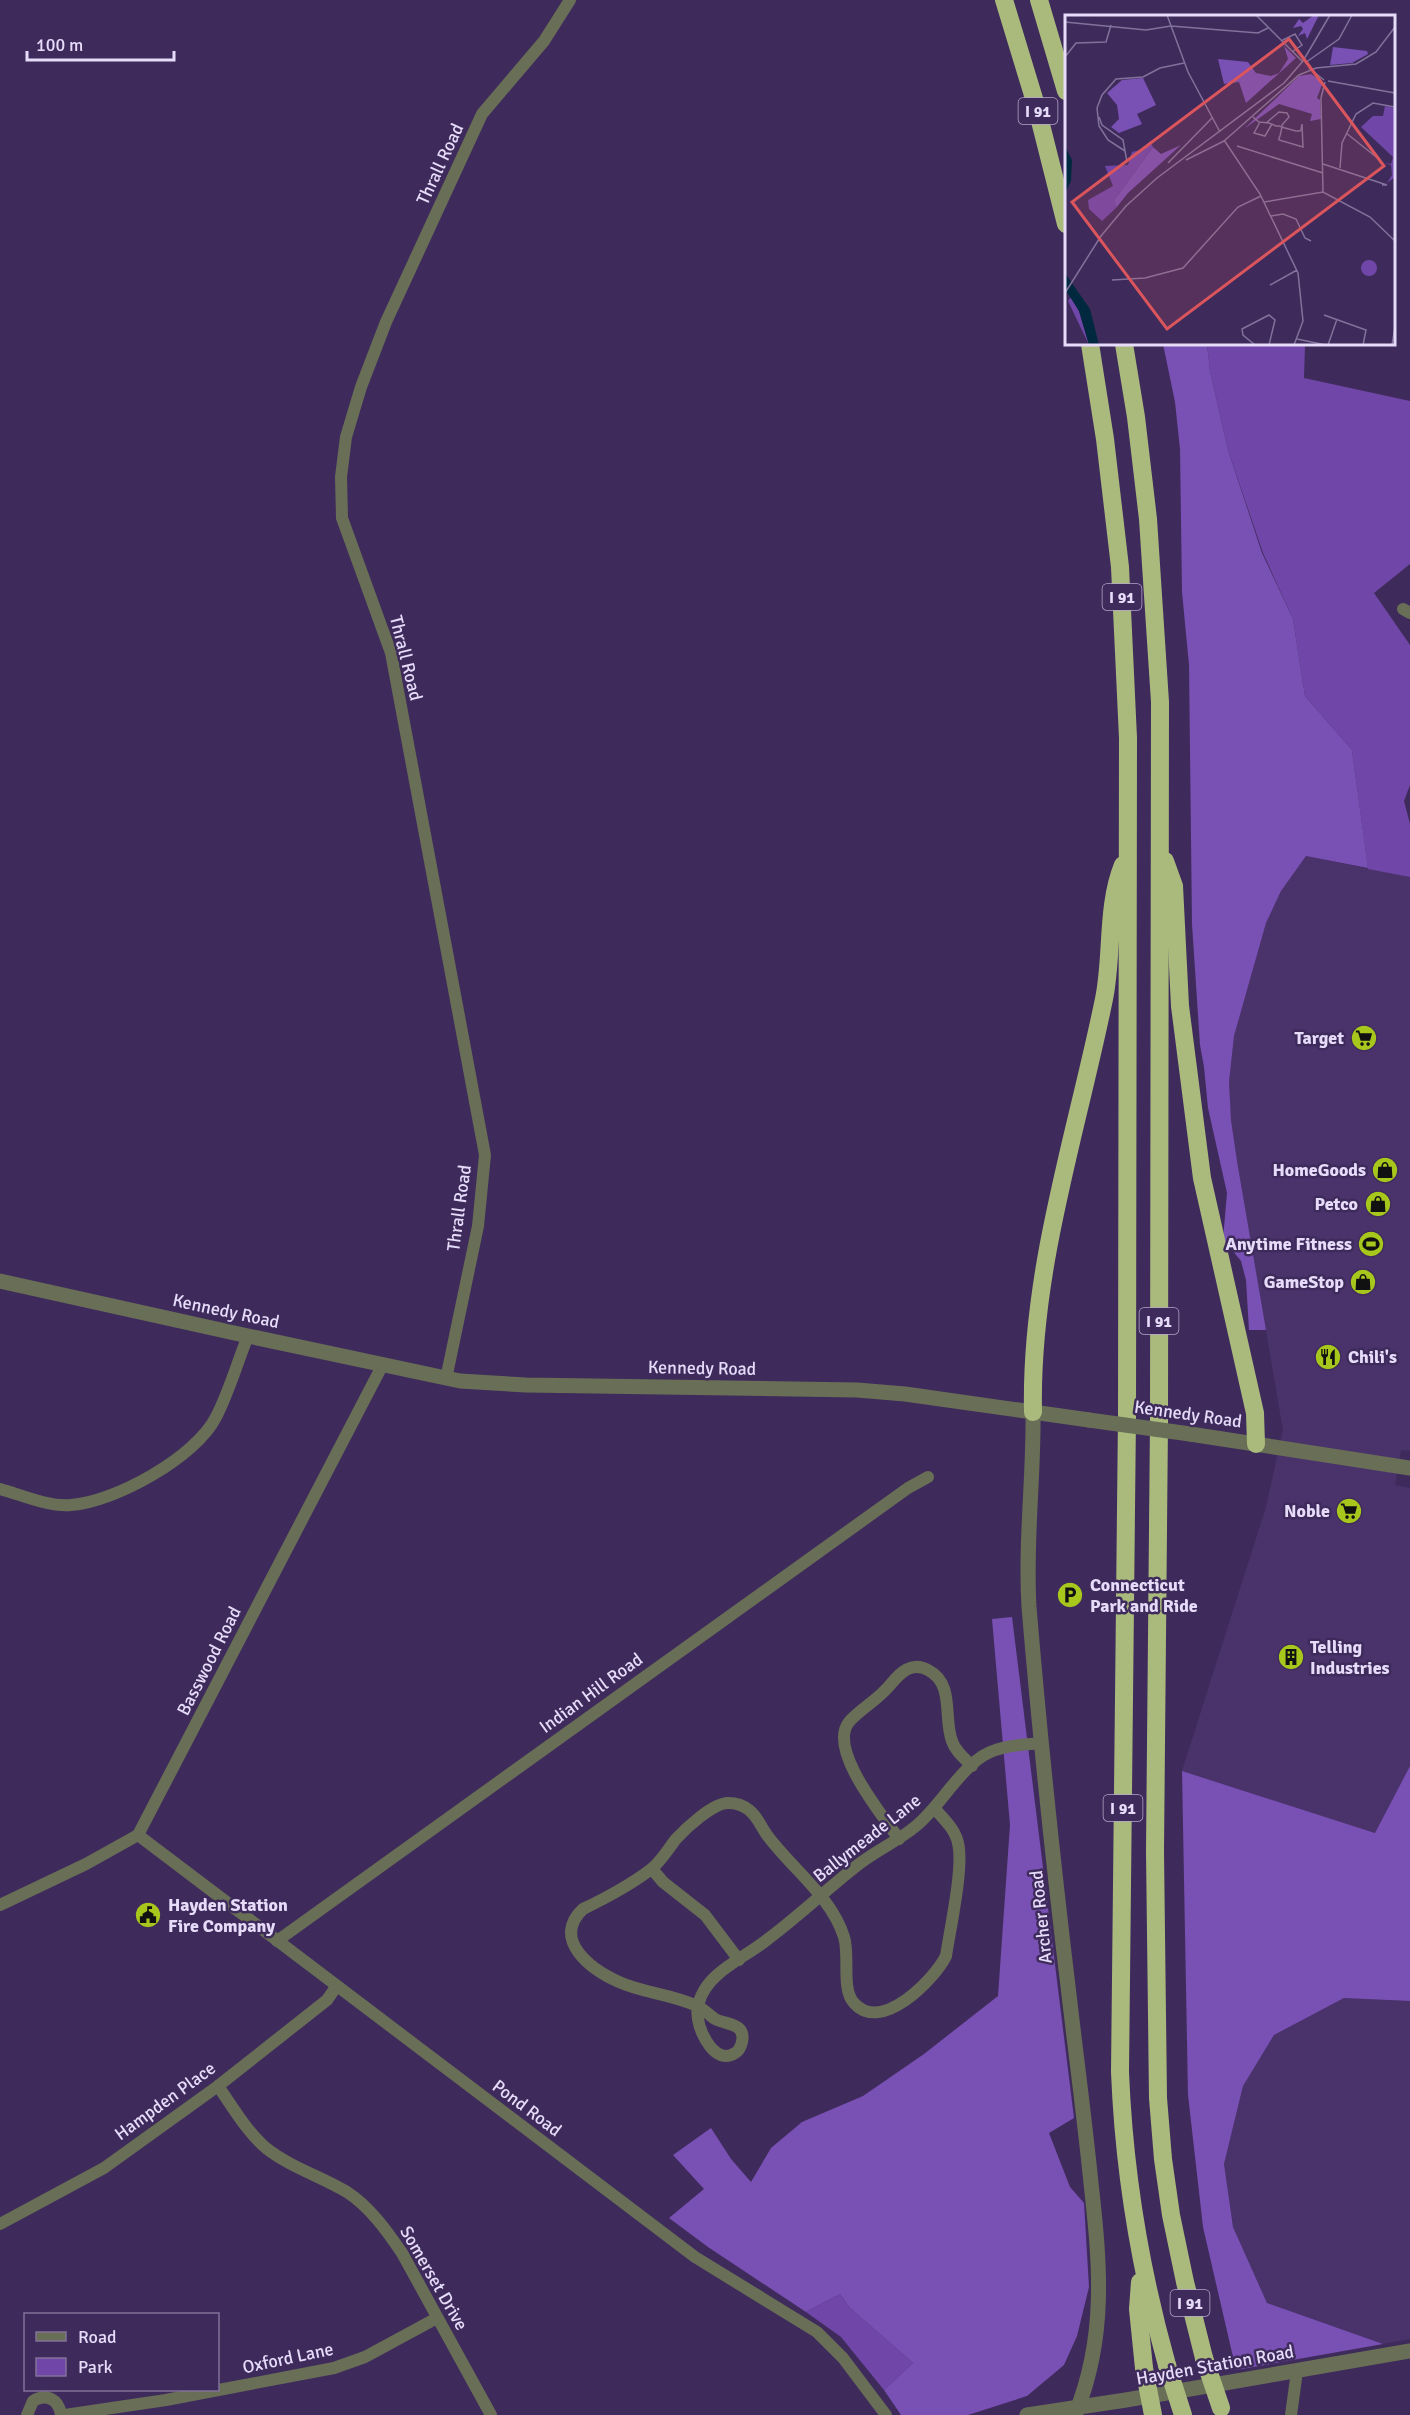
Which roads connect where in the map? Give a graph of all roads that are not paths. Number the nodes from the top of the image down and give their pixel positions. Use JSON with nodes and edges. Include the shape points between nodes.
{"nodes":[{"id":1,"x":570,"y":0,"type":"edge"},
{"id":2,"x":1004,"y":0,"type":"edge"},
{"id":3,"x":1039,"y":0,"type":"edge"},
{"id":4,"x":1065,"y":88,"type":"edge"},
{"id":5,"x":1065,"y":220,"type":"edge"},
{"id":6,"x":1090,"y":345,"type":"edge"},
{"id":7,"x":1124,"y":345,"type":"edge"},
{"id":8,"x":1128,"y":852,"type":"junction"},
{"id":9,"x":1161,"y":852,"type":"junction"},
{"id":10,"x":0,"y":1281,"type":"edge"},
{"id":11,"x":248,"y":1336,"type":"junction"},
{"id":12,"x":382,"y":1365,"type":"junction"},
{"id":13,"x":446,"y":1379,"type":"junction"},
{"id":14,"x":1032,"y":1412,"type":"junction"},
{"id":15,"x":1256,"y":1444,"type":"junction"},
{"id":16,"x":1410,"y":1468,"type":"edge"},
{"id":17,"x":928,"y":1477,"type":"dead end"},
{"id":18,"x":0,"y":1489,"type":"edge"},
{"id":19,"x":1042,"y":1743,"type":"junction"},
{"id":20,"x":972,"y":1766,"type":"junction"},
{"id":21,"x":934,"y":1808,"type":"junction"},
{"id":22,"x":138,"y":1835,"type":"junction"},
{"id":23,"x":899,"y":1839,"type":"junction"},
{"id":24,"x":652,"y":1869,"type":"junction"},
{"id":25,"x":820,"y":1898,"type":"junction"},
{"id":26,"x":0,"y":1905,"type":"edge"},
{"id":27,"x":277,"y":1941,"type":"junction"},
{"id":28,"x":739,"y":1960,"type":"junction"},
{"id":29,"x":336,"y":1987,"type":"junction"},
{"id":30,"x":696,"y":2005,"type":"junction"},
{"id":31,"x":218,"y":2086,"type":"junction"},
{"id":32,"x":0,"y":2224,"type":"edge"},
{"id":33,"x":1142,"y":2265,"type":"junction"},
{"id":34,"x":437,"y":2318,"type":"junction"},
{"id":35,"x":1410,"y":2351,"type":"edge"},
{"id":36,"x":1297,"y":2371,"type":"junction"},
{"id":37,"x":219,"y":2390,"type":"edge"},
{"id":38,"x":213,"y":2391,"type":"edge"},
{"id":39,"x":1077,"y":2411,"type":"edge"},
{"id":40,"x":1222,"y":2411,"type":"edge"},
{"id":41,"x":27,"y":2415,"type":"edge"},
{"id":42,"x":63,"y":2415,"type":"edge"},
{"id":43,"x":491,"y":2415,"type":"edge"},
{"id":44,"x":886,"y":2415,"type":"edge"},
{"id":45,"x":1027,"y":2415,"type":"edge"},
{"id":46,"x":1153,"y":2415,"type":"edge"},
{"id":47,"x":1183,"y":2415,"type":"edge"},
{"id":48,"x":1291,"y":2415,"type":"edge"}],
"edges":[{"from":1,"to":13,"type":"street","name":"Thrall Road","via":[[544,41],[482,114],[370,363],[346,436],[341,477],[342,518],[391,653],[485,1155],[478,1226]]},
{"from":2,"to":5,"type":"highway","number":"I 91","via":[[1039,114]]},
{"from":3,"to":4,"type":"highway","number":"I 91"},
{"from":6,"to":8,"type":"highway","number":"I 91","via":[[1109,467],[1121,584],[1128,712]]},
{"from":7,"to":9,"type":"highway","number":"I 91","via":[[1144,484],[1155,601]]},
{"from":8,"to":14,"type":"highway","via":[[1114,896],[1104,996],[1044,1261]]},
{"from":8,"to":33,"type":"highway","number":"I 91","via":[[1120,2072],[1124,2142]]},
{"from":9,"to":15,"type":"highway","via":[[1174,886],[1180,1006],[1202,1178],[1255,1413]]},
{"from":9,"to":40,"type":"highway","number":"I 91","bridge":true,"via":[[1157,2063],[1170,2206],[1204,2358]]},
{"from":10,"to":11,"type":"street","name":"Kennedy Road"},
{"from":11,"to":12,"type":"street","name":"Kennedy Road"},
{"from":11,"to":18,"type":"street","via":[[215,1419],[200,1440],[176,1460],[93,1502],[69,1505]]},
{"from":12,"to":13,"type":"street","name":"Kennedy Road"},
{"from":12,"to":22,"type":"street","name":"Basswood Road"},
{"from":13,"to":14,"type":"street","name":"Kennedy Road","via":[[526,1385],[857,1390]]},
{"from":14,"to":15,"type":"street","name":"Kennedy Road","bridge":true},
{"from":14,"to":19,"type":"street","name":"Archer Road","via":[[1027,1580]]},
{"from":15,"to":16,"type":"street","name":"Kennedy Road"},
{"from":17,"to":27,"type":"street","name":"Indian Hill Road"},
{"from":19,"to":20,"type":"street","name":"Ballymeade Lane","via":[[999,1748]]},
{"from":19,"to":39,"type":"street","name":"Archer Road","via":[[1099,2266],[1097,2332]]},
{"from":20,"to":21,"type":"street","name":"Ballymeade Lane"},
{"from":20,"to":23,"type":"street","via":[[952,1742],[946,1693],[942,1683],[928,1670],[915,1666],[906,1669],[848,1723],[844,1745],[849,1759]]},
{"from":21,"to":23,"type":"street","name":"Ballymeade Lane"},
{"from":21,"to":25,"type":"street","via":[[947,1821],[958,1843],[958,1870],[946,1956],[910,1996],[879,2013],[861,2010],[853,2002],[848,1995],[844,1938],[831,1909]]},
{"from":22,"to":26,"type":"street"},
{"from":22,"to":27,"type":"street","name":"Pond Road"},
{"from":23,"to":25,"type":"street","name":"Ballymeade Lane","via":[[862,1862]]},
{"from":24,"to":25,"type":"street","via":[[677,1838],[704,1814],[725,1803],[741,1804],[758,1819]]},
{"from":24,"to":28,"type":"street","via":[[705,1915]]},
{"from":24,"to":30,"type":"street","via":[[584,1909],[574,1918],[571,1937],[575,1949],[588,1962],[619,1982]]},
{"from":25,"to":28,"type":"street","name":"Ballymeade Lane"},
{"from":27,"to":29,"type":"street","name":"Pond Road"},
{"from":28,"to":30,"type":"street","name":"Ballymeade Lane","via":[[717,1975]]},
{"from":29,"to":31,"type":"street","name":"Hampden Place","via":[[327,2000]]},
{"from":29,"to":44,"type":"street","name":"Pond Road","via":[[695,2257],[817,2332],[837,2351]]},
{"from":30,"to":30,"type":"street","via":[[703,2036],[711,2048],[728,2056],[737,2052],[742,2045],[741,2030],[735,2024],[713,2018]]},
{"from":31,"to":32,"type":"street","name":"Hampden Place","via":[[104,2168]]},
{"from":31,"to":34,"type":"street","name":"Somerset Drive","via":[[264,2146],[367,2208],[402,2253]]},
{"from":33,"to":46,"type":"highway","bridge":true,"via":[[1138,2309]]},
{"from":33,"to":47,"type":"highway","number":"I 91","bridge":true},
{"from":34,"to":37,"type":"street","name":"Oxford Lane","via":[[365,2357],[334,2368]]},
{"from":34,"to":43,"type":"street","name":"Somerset Drive"},
{"from":35,"to":36,"type":"street","name":"Hayden Station Road"},
{"from":36,"to":39,"type":"street","name":"Hayden Station Road"},
{"from":36,"to":48,"type":"street"},
{"from":38,"to":42,"type":"street","name":"Oxford Lane"},
{"from":39,"to":45,"type":"street","name":"Hayden Station Road"},
{"from":41,"to":42,"type":"street","name":"Oxford Lane","via":[[33,2402],[43,2397],[54,2400]]}]}
